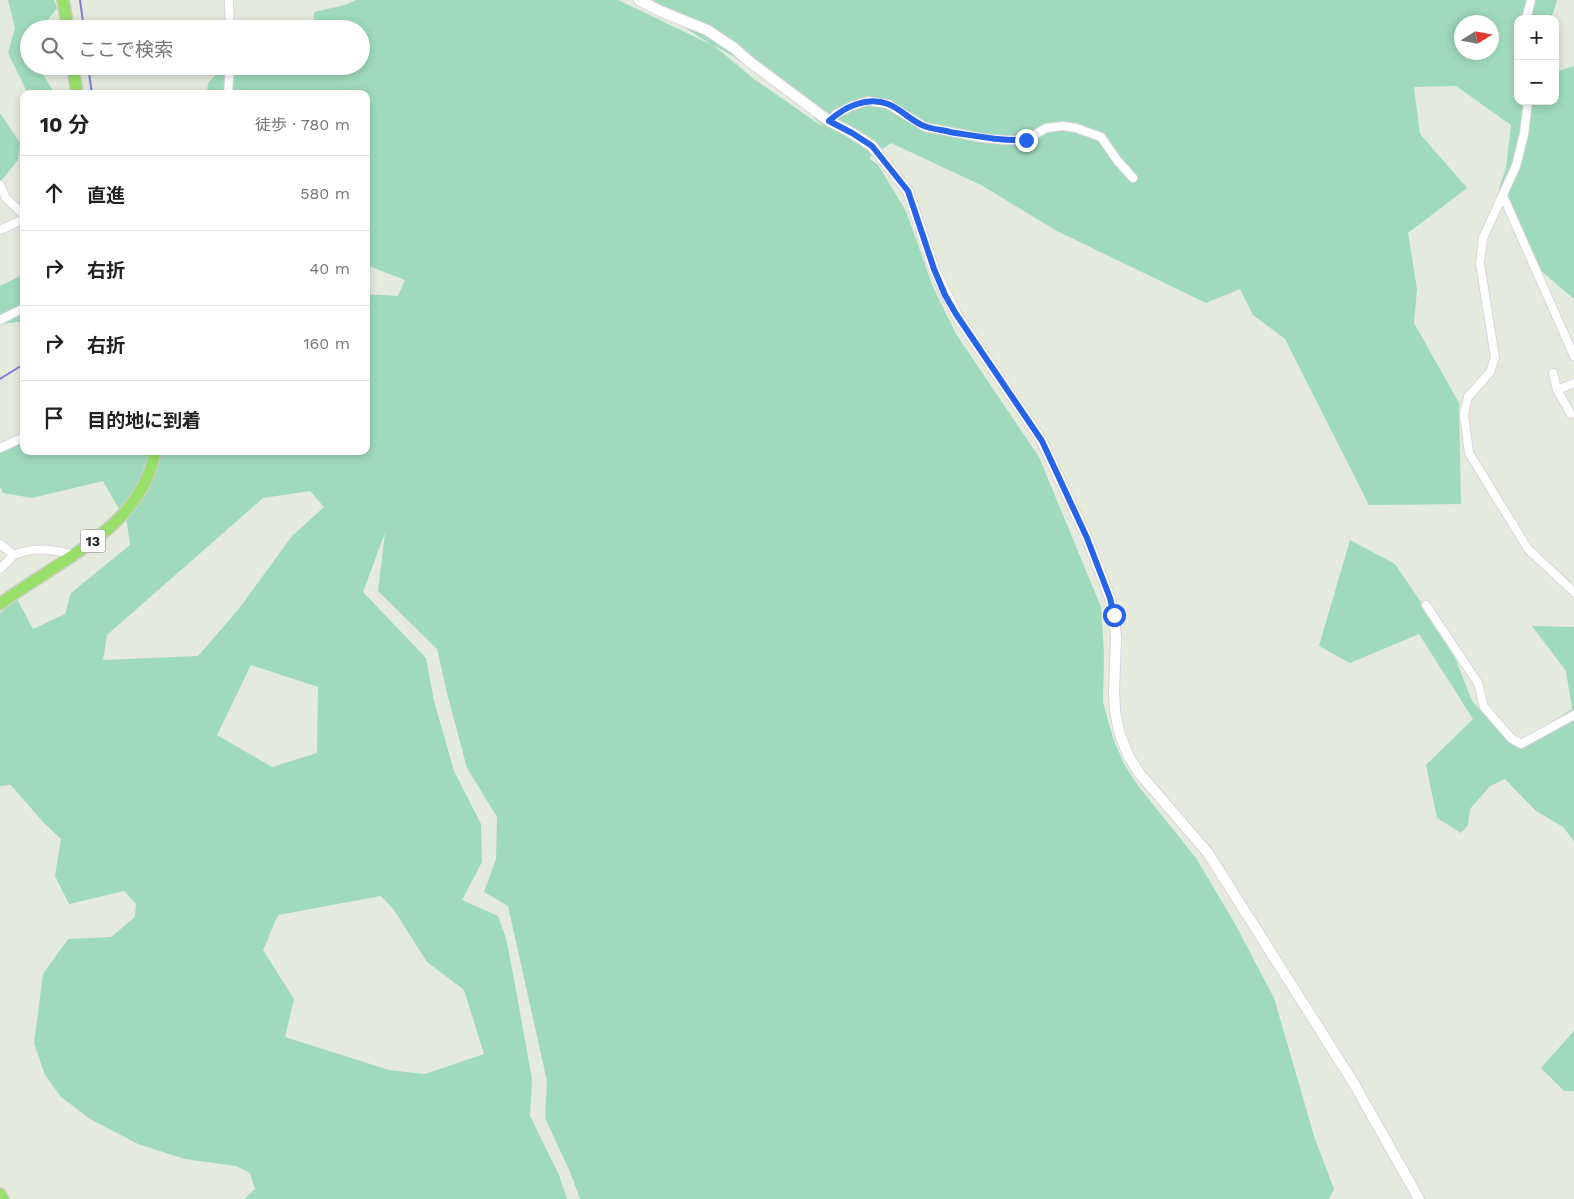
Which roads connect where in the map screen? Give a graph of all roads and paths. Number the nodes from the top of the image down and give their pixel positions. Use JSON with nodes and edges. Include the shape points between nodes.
{"nodes":[{"id":1,"x":63,"y":0,"type":"edge"},
{"id":2,"x":228,"y":0,"type":"edge"},
{"id":3,"x":639,"y":0,"type":"edge"},
{"id":4,"x":1530,"y":0,"type":"edge"},
{"id":5,"x":1527,"y":15,"type":"edge"},
{"id":6,"x":66,"y":20,"type":"edge"},
{"id":7,"x":229,"y":20,"type":"edge"},
{"id":8,"x":74,"y":75,"type":"edge"},
{"id":9,"x":229,"y":75,"type":"edge"},
{"id":10,"x":76,"y":90,"type":"edge"},
{"id":11,"x":228,"y":90,"type":"edge"},
{"id":12,"x":1528,"y":105,"type":"edge"},
{"id":13,"x":829,"y":121,"type":"junction"},
{"id":14,"x":1133,"y":178,"type":"dead end"},
{"id":15,"x":0,"y":185,"type":"edge"},
{"id":16,"x":1503,"y":196,"type":"junction"},
{"id":17,"x":20,"y":213,"type":"edge"},
{"id":18,"x":20,"y":219,"type":"edge"},
{"id":19,"x":0,"y":230,"type":"edge"},
{"id":20,"x":20,"y":310,"type":"edge"},
{"id":21,"x":0,"y":320,"type":"edge"},
{"id":22,"x":1574,"y":356,"type":"edge"},
{"id":23,"x":1553,"y":373,"type":"dead end"},
{"id":24,"x":1574,"y":383,"type":"edge"},
{"id":25,"x":1556,"y":390,"type":"junction"},
{"id":26,"x":1571,"y":414,"type":"dead end"},
{"id":27,"x":20,"y":439,"type":"edge"},
{"id":28,"x":0,"y":448,"type":"edge"},
{"id":29,"x":155,"y":455,"type":"edge"},
{"id":30,"x":0,"y":544,"type":"edge"},
{"id":31,"x":74,"y":554,"type":"junction"},
{"id":32,"x":14,"y":555,"type":"junction"},
{"id":33,"x":0,"y":569,"type":"edge"},
{"id":34,"x":1574,"y":592,"type":"edge"},
{"id":35,"x":0,"y":604,"type":"edge"},
{"id":36,"x":1426,"y":605,"type":"dead end"},
{"id":37,"x":1574,"y":715,"type":"edge"},
{"id":38,"x":0,"y":1194,"type":"edge"},
{"id":39,"x":3,"y":1199,"type":"edge"},
{"id":40,"x":1420,"y":1199,"type":"edge"}],
"edges":[{"from":1,"to":6,"type":"main road"},
{"from":2,"to":7,"type":"street"},
{"from":3,"to":13,"type":"street","via":[[707,30]]},
{"from":4,"to":5,"type":"street"},
{"from":8,"to":10,"type":"main road"},
{"from":9,"to":11,"type":"street"},
{"from":12,"to":16,"type":"street","via":[[1516,166]]},
{"from":13,"to":14,"type":"street","via":[[852,106],[868,102],[888,104],[925,127],[997,140],[1026,140],[1046,128],[1076,128],[1101,137]]},
{"from":13,"to":40,"type":"street","via":[[872,146],[908,191],[945,295],[1042,441],[1087,538],[1110,598],[1116,638],[1115,711],[1129,757],[1208,853],[1352,1082]]},
{"from":15,"to":17,"type":"street","via":[[6,198]]},
{"from":16,"to":22,"type":"street"},
{"from":16,"to":34,"type":"street","via":[[1483,238],[1480,263],[1495,358],[1490,372],[1468,397],[1464,414],[1469,454],[1528,549]]},
{"from":18,"to":19,"type":"street"},
{"from":20,"to":21,"type":"street"},
{"from":23,"to":25,"type":"street"},
{"from":24,"to":25,"type":"street"},
{"from":25,"to":26,"type":"street"},
{"from":27,"to":28,"type":"street"},
{"from":29,"to":31,"type":"main road","number":"13","via":[[144,486],[131,505]]},
{"from":30,"to":32,"type":"street"},
{"from":31,"to":32,"type":"street","via":[[42,548]]},
{"from":31,"to":35,"type":"main road","number":"13"},
{"from":32,"to":33,"type":"street"},
{"from":36,"to":37,"type":"street","via":[[1478,683],[1484,706],[1511,738],[1521,744]]},
{"from":38,"to":39,"type":"main road"}]}
